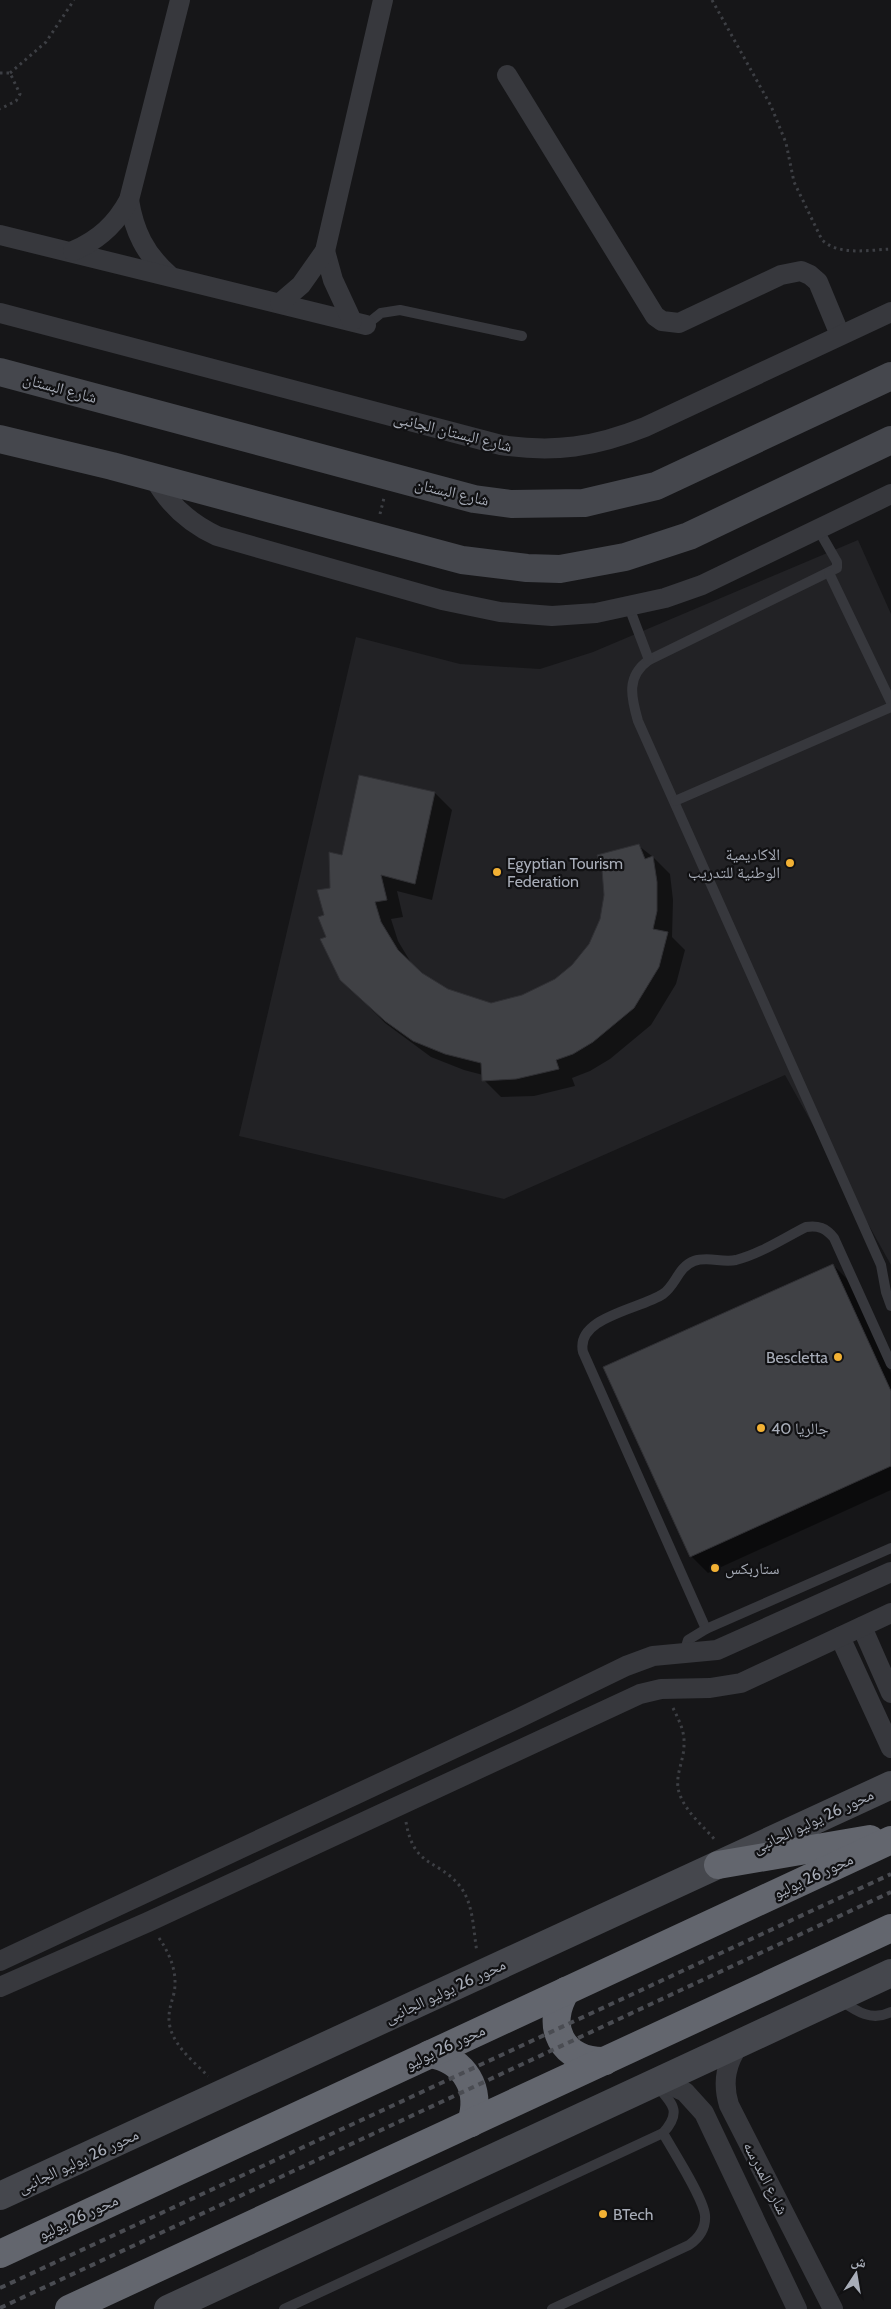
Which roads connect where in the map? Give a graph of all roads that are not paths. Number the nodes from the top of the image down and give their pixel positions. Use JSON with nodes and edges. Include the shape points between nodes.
{"nodes":[{"id":1,"x":180,"y":0,"type":"edge"},
{"id":2,"x":383,"y":0,"type":"edge"},
{"id":3,"x":507,"y":75,"type":"dead end"},
{"id":4,"x":129,"y":200,"type":"junction"},
{"id":5,"x":0,"y":235,"type":"edge"},
{"id":6,"x":73,"y":251,"type":"junction"},
{"id":7,"x":325,"y":251,"type":"junction"},
{"id":8,"x":169,"y":275,"type":"junction"},
{"id":9,"x":280,"y":303,"type":"junction"},
{"id":10,"x":891,"y":312,"type":"edge"},
{"id":11,"x":0,"y":313,"type":"edge"},
{"id":12,"x":359,"y":323,"type":"junction"},
{"id":13,"x":840,"y":335,"type":"junction"},
{"id":14,"x":522,"y":336,"type":"dead end"},
{"id":15,"x":0,"y":372,"type":"edge"},
{"id":16,"x":891,"y":376,"type":"edge"},
{"id":17,"x":0,"y":439,"type":"edge"},
{"id":18,"x":891,"y":440,"type":"edge"},
{"id":19,"x":154,"y":478,"type":"junction"},
{"id":20,"x":891,"y":494,"type":"edge"},
{"id":21,"x":818,"y":529,"type":"junction"},
{"id":22,"x":828,"y":573,"type":"junction"},
{"id":23,"x":629,"y":607,"type":"junction"},
{"id":24,"x":649,"y":660,"type":"junction"},
{"id":25,"x":891,"y":702,"type":"edge"},
{"id":26,"x":891,"y":707,"type":"edge"},
{"id":27,"x":675,"y":801,"type":"junction"},
{"id":28,"x":891,"y":1306,"type":"edge"},
{"id":29,"x":891,"y":1364,"type":"edge"},
{"id":30,"x":891,"y":1548,"type":"edge"},
{"id":31,"x":891,"y":1572,"type":"edge"},
{"id":32,"x":891,"y":1613,"type":"edge"},
{"id":33,"x":862,"y":1627,"type":"junction"},
{"id":34,"x":706,"y":1629,"type":"junction"},
{"id":35,"x":840,"y":1637,"type":"junction"},
{"id":36,"x":684,"y":1654,"type":"junction"},
{"id":37,"x":891,"y":1693,"type":"edge"},
{"id":38,"x":517,"y":1719,"type":"junction"},
{"id":39,"x":529,"y":1746,"type":"junction"},
{"id":40,"x":891,"y":1748,"type":"edge"},
{"id":41,"x":891,"y":1785,"type":"edge"},
{"id":42,"x":891,"y":1836,"type":"edge"},
{"id":43,"x":891,"y":1840,"type":"edge"},
{"id":44,"x":724,"y":1862,"type":"junction"},
{"id":45,"x":891,"y":1928,"type":"edge"},
{"id":46,"x":0,"y":1961,"type":"edge"},
{"id":47,"x":891,"y":1973,"type":"edge"},
{"id":48,"x":0,"y":1987,"type":"edge"},
{"id":49,"x":566,"y":1991,"type":"junction"},
{"id":50,"x":836,"y":1998,"type":"junction"},
{"id":51,"x":891,"y":2012,"type":"edge"},
{"id":52,"x":740,"y":2043,"type":"junction"},
{"id":53,"x":430,"y":2054,"type":"junction"},
{"id":54,"x":605,"y":2061,"type":"junction"},
{"id":55,"x":656,"y":2081,"type":"junction"},
{"id":56,"x":471,"y":2123,"type":"junction"},
{"id":57,"x":663,"y":2133,"type":"junction"},
{"id":58,"x":0,"y":2196,"type":"edge"},
{"id":59,"x":0,"y":2254,"type":"edge"},
{"id":60,"x":69,"y":2309,"type":"edge"},
{"id":61,"x":168,"y":2309,"type":"edge"},
{"id":62,"x":284,"y":2309,"type":"edge"},
{"id":63,"x":552,"y":2309,"type":"edge"},
{"id":64,"x":797,"y":2309,"type":"edge"},
{"id":65,"x":833,"y":2309,"type":"edge"}],
"edges":[{"from":1,"to":4,"type":"street"},
{"from":2,"to":7,"type":"street"},
{"from":3,"to":13,"type":"street","via":[[655,316],[662,321],[679,323],[790,271],[800,271],[818,282]]},
{"from":4,"to":6,"type":"street","via":[[117,220],[100,236]]},
{"from":4,"to":8,"type":"street","via":[[132,217],[146,250]]},
{"from":5,"to":6,"type":"street"},
{"from":6,"to":8,"type":"street"},
{"from":7,"to":9,"type":"street","via":[[301,285]]},
{"from":7,"to":12,"type":"street","via":[[338,294]]},
{"from":8,"to":9,"type":"street"},
{"from":9,"to":12,"type":"street"},
{"from":10,"to":13,"type":"street","name":"شارع البستان الجانبى"},
{"from":11,"to":13,"type":"street","name":"شارع البستان الجانبى","via":[[502,446],[530,449],[570,448],[618,438]]},
{"from":12,"to":14,"type":"lane","via":[[381,313],[400,310]]},
{"from":15,"to":16,"type":"street","name":"شارع البستان","via":[[474,499],[546,505],[584,503],[656,486]]},
{"from":17,"to":19,"type":"street"},
{"from":18,"to":19,"type":"street","via":[[689,536],[625,557],[560,569],[462,560]]},
{"from":19,"to":23,"type":"street","via":[[180,512],[218,536],[442,600],[500,612],[552,616],[596,614]]},
{"from":20,"to":21,"type":"street"},
{"from":21,"to":22,"type":"lane","via":[[837,564]]},
{"from":21,"to":23,"type":"street","via":[[702,585]]},
{"from":22,"to":24,"type":"lane"},
{"from":22,"to":25,"type":"lane"},
{"from":23,"to":24,"type":"lane"},
{"from":24,"to":27,"type":"lane","via":[[640,666],[633,679],[634,706]]},
{"from":26,"to":27,"type":"lane"},
{"from":27,"to":28,"type":"lane","via":[[881,1265]]},
{"from":29,"to":34,"type":"lane","via":[[834,1238],[819,1226],[806,1227],[742,1258],[692,1262],[664,1293],[595,1324],[585,1333],[583,1352]]},
{"from":30,"to":34,"type":"lane"},
{"from":31,"to":36,"type":"street","via":[[732,1645]]},
{"from":32,"to":33,"type":"street"},
{"from":33,"to":35,"type":"street"},
{"from":33,"to":37,"type":"street"},
{"from":34,"to":36,"type":"lane","via":[[688,1640]]},
{"from":35,"to":39,"type":"street","via":[[741,1683],[710,1688],[661,1689],[640,1694]]},
{"from":35,"to":40,"type":"street"},
{"from":36,"to":38,"type":"street","via":[[642,1659]]},
{"from":38,"to":39,"type":"street"},
{"from":38,"to":46,"type":"street"},
{"from":39,"to":48,"type":"street"},
{"from":41,"to":44,"type":"street","name":"محور 26 يوليو الجانبى"},
{"from":42,"to":44,"type":"highway"},
{"from":43,"to":49,"type":"highway","name":"محور 26 يوليو"},
{"from":44,"to":58,"type":"street","name":"محور 26 يوليو الجانبى"},
{"from":45,"to":54,"type":"highway"},
{"from":47,"to":50,"type":"street"},
{"from":49,"to":53,"type":"highway","name":"محور 26 يوليو"},
{"from":49,"to":54,"type":"highway","via":[[558,2005],[555,2020],[561,2040],[584,2059]]},
{"from":50,"to":51,"type":"lane","via":[[870,2016],[884,2016]]},
{"from":50,"to":52,"type":"street"},
{"from":52,"to":55,"type":"street"},
{"from":52,"to":65,"type":"street","name":"شارع المدرسه","via":[[726,2073],[729,2105]]},
{"from":53,"to":56,"type":"highway","via":[[450,2060],[468,2078],[476,2102]]},
{"from":53,"to":59,"type":"highway","name":"محور 26 يوليو"},
{"from":54,"to":56,"type":"highway"},
{"from":55,"to":57,"type":"lane","via":[[674,2110],[671,2124]]},
{"from":55,"to":61,"type":"street"},
{"from":55,"to":64,"type":"street","name":"شارع المدرسه","via":[[677,2086],[704,2113]]},
{"from":56,"to":60,"type":"highway"},
{"from":57,"to":62,"type":"lane"},
{"from":57,"to":63,"type":"lane","via":[[703,2207],[705,2222],[699,2236],[689,2245]]}]}
